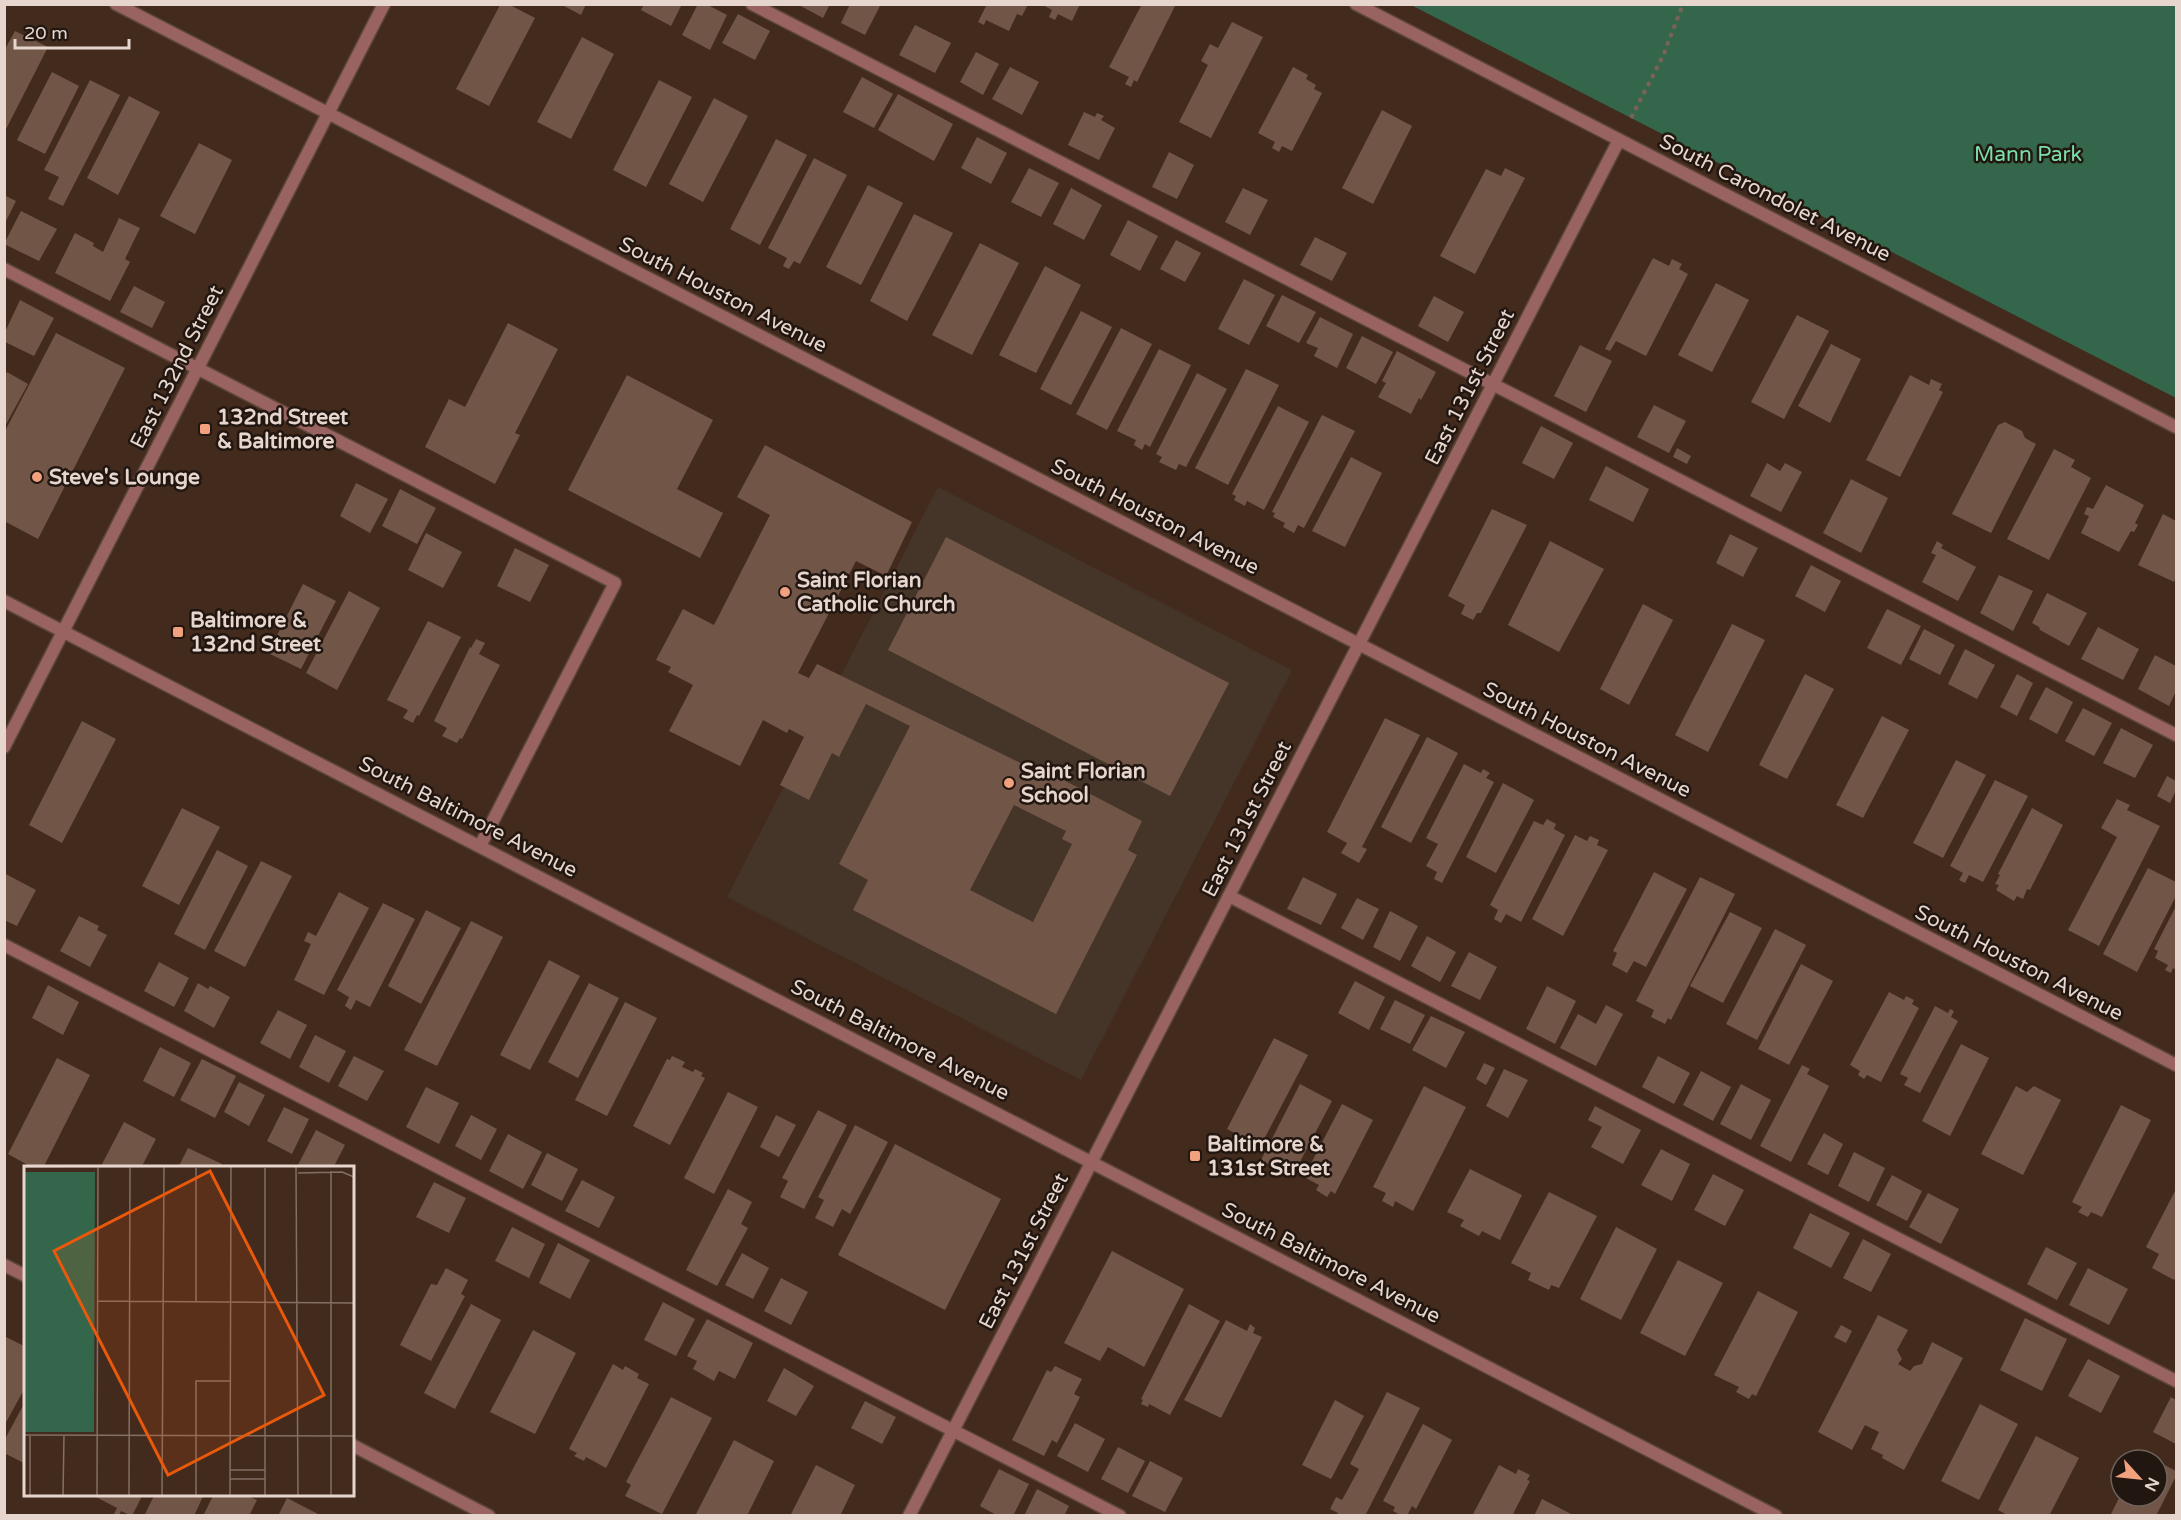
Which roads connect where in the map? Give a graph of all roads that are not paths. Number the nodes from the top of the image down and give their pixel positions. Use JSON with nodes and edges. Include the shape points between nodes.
{"nodes":[{"id":1,"x":116,"y":4,"type":"edge"},
{"id":2,"x":384,"y":4,"type":"edge"},
{"id":3,"x":752,"y":4,"type":"edge"},
{"id":4,"x":1356,"y":4,"type":"edge"},
{"id":5,"x":328,"y":114,"type":"junction"},
{"id":6,"x":1619,"y":140,"type":"junction"},
{"id":7,"x":4,"y":270,"type":"edge"},
{"id":8,"x":198,"y":369,"type":"junction"},
{"id":9,"x":1493,"y":384,"type":"junction"},
{"id":10,"x":2176,"y":427,"type":"edge"},
{"id":11,"x":4,"y":601,"type":"edge"},
{"id":12,"x":64,"y":631,"type":"junction"},
{"id":13,"x":1359,"y":644,"type":"junction"},
{"id":14,"x":2176,"y":735,"type":"edge"},
{"id":15,"x":4,"y":747,"type":"edge"},
{"id":16,"x":480,"y":846,"type":"junction"},
{"id":17,"x":1229,"y":896,"type":"junction"},
{"id":18,"x":4,"y":945,"type":"edge"},
{"id":19,"x":2176,"y":1065,"type":"edge"},
{"id":20,"x":1092,"y":1161,"type":"junction"},
{"id":21,"x":4,"y":1265,"type":"edge"},
{"id":22,"x":24,"y":1275,"type":"edge"},
{"id":23,"x":2176,"y":1382,"type":"edge"},
{"id":24,"x":953,"y":1430,"type":"junction"},
{"id":25,"x":354,"y":1446,"type":"edge"},
{"id":26,"x":489,"y":1515,"type":"edge"},
{"id":27,"x":909,"y":1515,"type":"edge"},
{"id":28,"x":1120,"y":1515,"type":"edge"},
{"id":29,"x":1776,"y":1515,"type":"edge"}],
"edges":[{"from":1,"to":5,"type":"street","name":"South Houston Avenue"},
{"from":2,"to":5,"type":"street","name":"East 132nd Street"},
{"from":3,"to":9,"type":"street"},
{"from":4,"to":6,"type":"street","name":"South Carondolet Avenue"},
{"from":5,"to":8,"type":"street","name":"East 132nd Street"},
{"from":5,"to":13,"type":"street","name":"South Houston Avenue"},
{"from":6,"to":9,"type":"street","name":"East 131st Street"},
{"from":6,"to":10,"type":"street","name":"South Carondolet Avenue"},
{"from":7,"to":8,"type":"street"},
{"from":8,"to":12,"type":"street","name":"East 132nd Street"},
{"from":8,"to":16,"type":"street","via":[[615,583]]},
{"from":9,"to":13,"type":"street","name":"East 131st Street"},
{"from":9,"to":14,"type":"street"},
{"from":11,"to":12,"type":"street","name":"South Baltimore Avenue"},
{"from":12,"to":15,"type":"street","name":"East 132nd Street"},
{"from":12,"to":16,"type":"street","name":"South Baltimore Avenue"},
{"from":13,"to":17,"type":"street","name":"East 131st Street"},
{"from":13,"to":19,"type":"street","name":"South Houston Avenue"},
{"from":16,"to":20,"type":"street","name":"South Baltimore Avenue"},
{"from":17,"to":20,"type":"street","name":"East 131st Street"},
{"from":17,"to":23,"type":"street"},
{"from":18,"to":24,"type":"street"},
{"from":20,"to":24,"type":"street","name":"East 131st Street"},
{"from":20,"to":29,"type":"street","name":"South Baltimore Avenue"},
{"from":21,"to":22,"type":"street"},
{"from":24,"to":27,"type":"street","name":"East 131st Street"},
{"from":24,"to":28,"type":"street"},
{"from":25,"to":26,"type":"street"}]}
